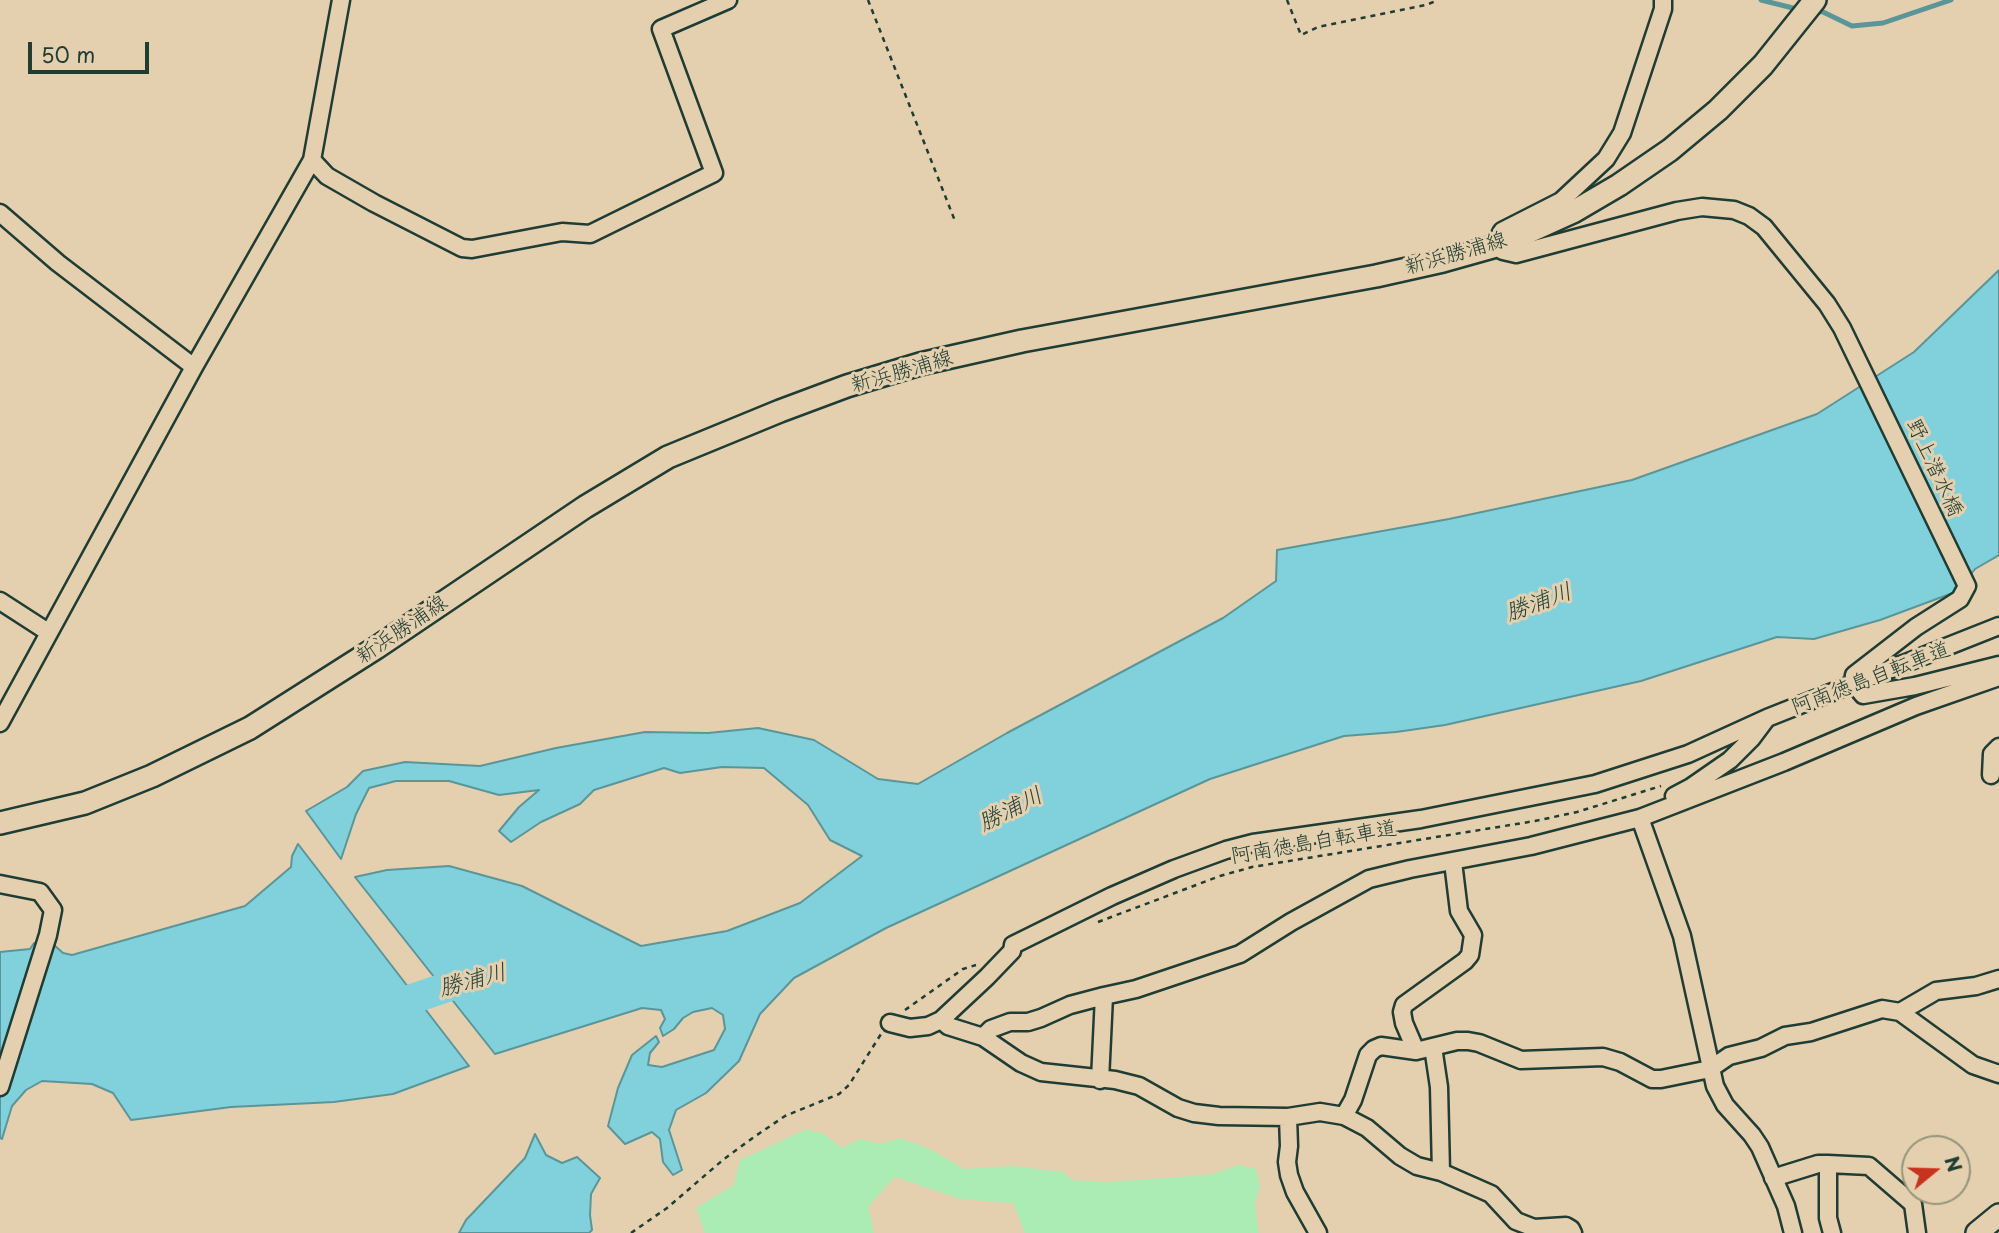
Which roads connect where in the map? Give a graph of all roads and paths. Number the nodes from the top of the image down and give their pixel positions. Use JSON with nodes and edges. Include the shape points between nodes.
{"nodes":[{"id":1,"x":341,"y":0,"type":"edge"},
{"id":2,"x":728,"y":0,"type":"edge"},
{"id":3,"x":868,"y":0,"type":"edge"},
{"id":4,"x":1287,"y":0,"type":"edge"},
{"id":5,"x":1438,"y":0,"type":"edge"},
{"id":6,"x":1663,"y":0,"type":"edge"},
{"id":7,"x":1815,"y":0,"type":"edge"},
{"id":8,"x":312,"y":160,"type":"junction"},
{"id":9,"x":0,"y":213,"type":"edge"},
{"id":10,"x":955,"y":221,"type":"dead end"},
{"id":11,"x":1500,"y":244,"type":"junction"},
{"id":12,"x":194,"y":367,"type":"junction"},
{"id":13,"x":0,"y":601,"type":"edge"},
{"id":14,"x":1999,"y":626,"type":"edge"},
{"id":15,"x":48,"y":632,"type":"junction"},
{"id":16,"x":1999,"y":665,"type":"edge"},
{"id":17,"x":1999,"y":677,"type":"edge"},
{"id":18,"x":1853,"y":683,"type":"junction"},
{"id":19,"x":1768,"y":718,"type":"junction"},
{"id":20,"x":0,"y":723,"type":"edge"},
{"id":21,"x":1999,"y":747,"type":"edge"},
{"id":22,"x":1991,"y":775,"type":"dead end"},
{"id":23,"x":1672,"y":782,"type":"dead end"},
{"id":24,"x":1645,"y":816,"type":"junction"},
{"id":25,"x":0,"y":823,"type":"edge"},
{"id":26,"x":1452,"y":862,"type":"junction"},
{"id":27,"x":0,"y":884,"type":"edge"},
{"id":28,"x":1087,"y":926,"type":"dead end"},
{"id":29,"x":976,"y":965,"type":"dead end"},
{"id":30,"x":1999,"y":979,"type":"edge"},
{"id":31,"x":1104,"y":996,"type":"junction"},
{"id":32,"x":1900,"y":1012,"type":"junction"},
{"id":33,"x":941,"y":1020,"type":"junction"},
{"id":34,"x":890,"y":1023,"type":"junction"},
{"id":35,"x":983,"y":1037,"type":"junction"},
{"id":36,"x":1433,"y":1046,"type":"junction"},
{"id":37,"x":1416,"y":1051,"type":"junction"},
{"id":38,"x":1710,"y":1069,"type":"junction"},
{"id":39,"x":1999,"y":1074,"type":"edge"},
{"id":40,"x":1100,"y":1080,"type":"junction"},
{"id":41,"x":0,"y":1087,"type":"edge"},
{"id":42,"x":1344,"y":1116,"type":"junction"},
{"id":43,"x":1288,"y":1117,"type":"junction"},
{"id":44,"x":1828,"y":1164,"type":"junction"},
{"id":45,"x":1441,"y":1172,"type":"junction"},
{"id":46,"x":1773,"y":1178,"type":"junction"},
{"id":47,"x":1999,"y":1215,"type":"edge"},
{"id":48,"x":631,"y":1233,"type":"edge"},
{"id":49,"x":1318,"y":1233,"type":"edge"},
{"id":50,"x":1573,"y":1233,"type":"edge"},
{"id":51,"x":1793,"y":1233,"type":"edge"},
{"id":52,"x":1832,"y":1233,"type":"edge"},
{"id":53,"x":1917,"y":1233,"type":"edge"},
{"id":54,"x":1977,"y":1233,"type":"edge"}],
"edges":[{"from":1,"to":8,"type":"street"},
{"from":2,"to":8,"type":"street","via":[[660,29],[714,173],[590,234],[562,232],[462,248],[327,176]]},
{"from":3,"to":10,"type":"path"},
{"from":4,"to":5,"type":"path","via":[[1301,35],[1318,27]]},
{"from":6,"to":11,"type":"street","via":[[1622,133],[1606,159],[1561,201],[1502,231]]},
{"from":7,"to":11,"type":"main road","name":"新浜勝浦線","via":[[1763,65],[1670,150],[1573,212]]},
{"from":8,"to":12,"type":"street"},
{"from":9,"to":12,"type":"street"},
{"from":11,"to":18,"type":"street","name":"野上潜水橋","via":[[1503,251],[1516,254],[1677,211],[1718,207],[1749,216],[1764,227],[1827,304],[1863,367],[1967,586],[1960,599],[1854,675]]},
{"from":11,"to":25,"type":"main road","name":"新浜勝浦線","via":[[1376,276],[920,364],[780,411],[668,457],[250,728],[85,803]]},
{"from":12,"to":15,"type":"street"},
{"from":13,"to":15,"type":"street"},
{"from":14,"to":18,"type":"street"},
{"from":15,"to":20,"type":"street"},
{"from":16,"to":18,"type":"street","via":[[1863,695]]},
{"from":17,"to":24,"type":"street"},
{"from":18,"to":19,"type":"street"},
{"from":19,"to":24,"type":"street","via":[[1730,760]]},
{"from":19,"to":33,"type":"street","via":[[1688,754],[1595,784],[1421,819],[1253,843],[1174,869],[1013,945]]},
{"from":21,"to":22,"type":"street","via":[[1992,754]]},
{"from":23,"to":28,"type":"path","name":"阿南徳島自転車道","via":[[1535,821],[1252,867]]},
{"from":24,"to":26,"type":"street"},
{"from":24,"to":38,"type":"street","via":[[1682,936]]},
{"from":26,"to":31,"type":"street","via":[[1369,879],[1240,954]]},
{"from":26,"to":37,"type":"street","via":[[1460,911],[1473,934],[1470,954],[1404,1005],[1404,1023]]},
{"from":27,"to":41,"type":"street","via":[[40,892],[52,910]]},
{"from":29,"to":34,"type":"path"},
{"from":30,"to":32,"type":"street","via":[[1936,990]]},
{"from":31,"to":35,"type":"street","via":[[1041,1018],[991,1028]]},
{"from":31,"to":40,"type":"street"},
{"from":32,"to":38,"type":"street","via":[[1882,1009],[1785,1036],[1729,1056]]},
{"from":32,"to":39,"type":"street","via":[[1973,1065]]},
{"from":33,"to":34,"type":"street","via":[[910,1028]]},
{"from":33,"to":35,"type":"street"},
{"from":34,"to":48,"type":"path","via":[[849,1086],[785,1116]]},
{"from":35,"to":40,"type":"street","via":[[1041,1072]]},
{"from":36,"to":37,"type":"street"},
{"from":36,"to":38,"type":"street","via":[[1468,1041],[1521,1060],[1603,1056],[1652,1079]]},
{"from":36,"to":45,"type":"street"},
{"from":37,"to":42,"type":"street","via":[[1374,1049]]},
{"from":38,"to":46,"type":"street","via":[[1714,1086],[1752,1135]]},
{"from":40,"to":43,"type":"street","via":[[1139,1086],[1194,1113]]},
{"from":42,"to":43,"type":"street","via":[[1320,1112]]},
{"from":42,"to":45,"type":"street","via":[[1417,1166]]},
{"from":43,"to":49,"type":"street","via":[[1289,1175]]},
{"from":44,"to":46,"type":"street"},
{"from":44,"to":52,"type":"street"},
{"from":44,"to":53,"type":"street","via":[[1869,1166],[1913,1204]]},
{"from":45,"to":50,"type":"street","via":[[1491,1194],[1516,1222],[1534,1228],[1566,1226]]},
{"from":46,"to":51,"type":"street"},
{"from":47,"to":54,"type":"main road"}]}
